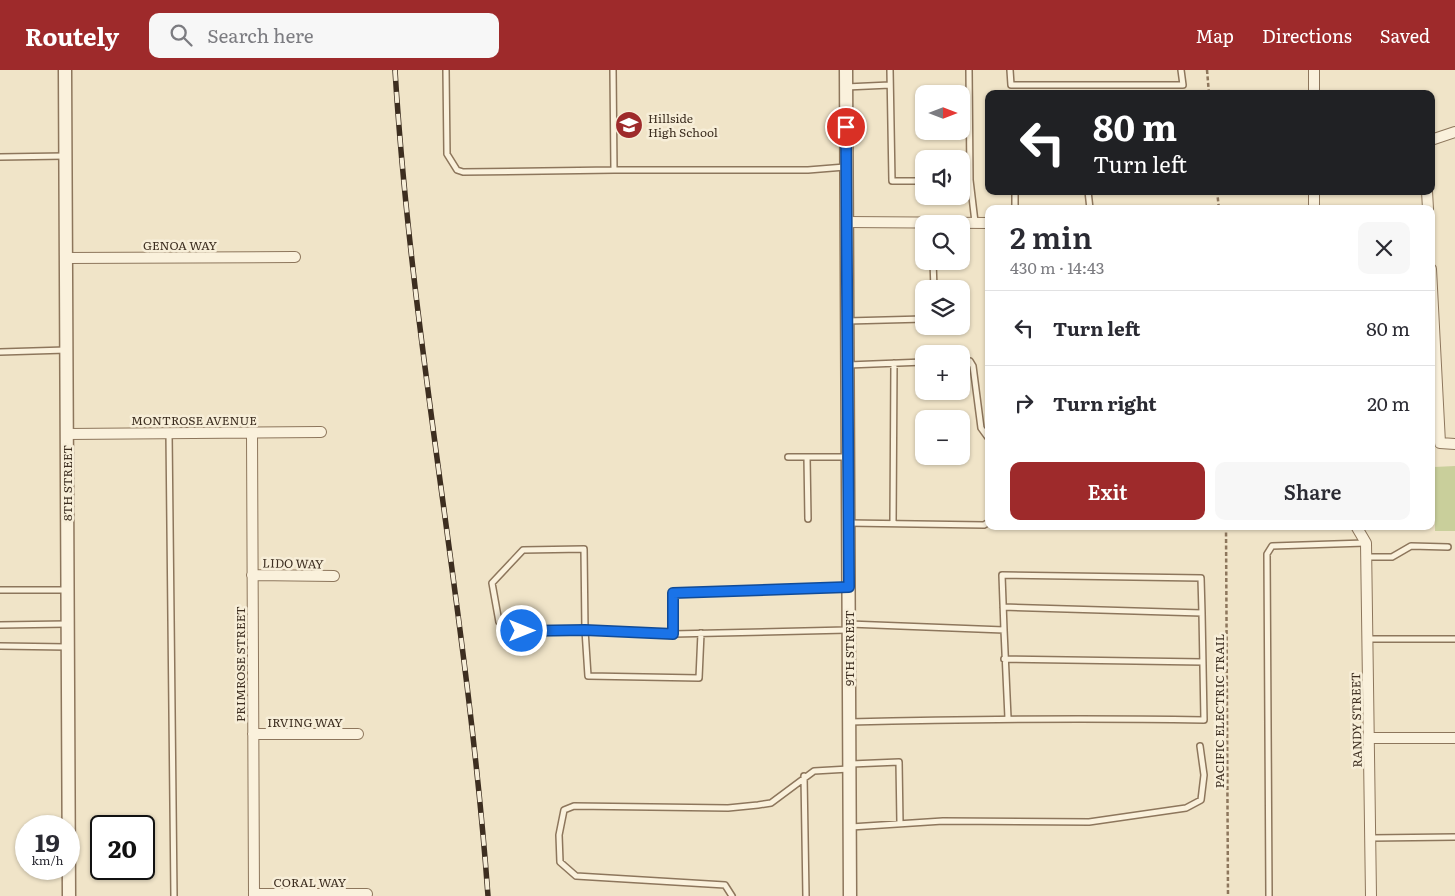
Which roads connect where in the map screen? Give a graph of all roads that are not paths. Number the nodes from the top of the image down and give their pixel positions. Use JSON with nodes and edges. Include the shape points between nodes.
{"nodes":[{"id":1,"x":65,"y":70,"type":"edge"},
{"id":2,"x":446,"y":70,"type":"edge"},
{"id":3,"x":613,"y":70,"type":"edge"},
{"id":4,"x":846,"y":70,"type":"edge"},
{"id":5,"x":890,"y":70,"type":"edge"},
{"id":6,"x":969,"y":70,"type":"edge"},
{"id":7,"x":1010,"y":70,"type":"edge"},
{"id":8,"x":1181,"y":70,"type":"edge"},
{"id":9,"x":1314,"y":70,"type":"edge"},
{"id":10,"x":890,"y":85,"type":"junction"},
{"id":11,"x":846,"y":87,"type":"junction"},
{"id":12,"x":1314,"y":90,"type":"edge"},
{"id":13,"x":1455,"y":132,"type":"edge"},
{"id":14,"x":1435,"y":139,"type":"edge"},
{"id":15,"x":970,"y":150,"type":"edge"},
{"id":16,"x":65,"y":156,"type":"junction"},
{"id":17,"x":0,"y":157,"type":"edge"},
{"id":18,"x":847,"y":166,"type":"junction"},
{"id":19,"x":614,"y":170,"type":"junction"},
{"id":20,"x":970,"y":180,"type":"edge"},
{"id":21,"x":915,"y":181,"type":"edge"},
{"id":22,"x":847,"y":222,"type":"junction"},
{"id":23,"x":970,"y":222,"type":"edge"},
{"id":24,"x":975,"y":222,"type":"junction"},
{"id":25,"x":985,"y":222,"type":"edge"},
{"id":26,"x":915,"y":223,"type":"edge"},
{"id":27,"x":295,"y":257,"type":"dead end"},
{"id":28,"x":65,"y":258,"type":"junction"},
{"id":29,"x":915,"y":319,"type":"edge"},
{"id":30,"x":847,"y":321,"type":"junction"},
{"id":31,"x":1435,"y":346,"type":"edge"},
{"id":32,"x":66,"y":350,"type":"junction"},
{"id":33,"x":0,"y":352,"type":"edge"},
{"id":34,"x":970,"y":361,"type":"edge"},
{"id":35,"x":915,"y":362,"type":"edge"},
{"id":36,"x":894,"y":363,"type":"junction"},
{"id":37,"x":848,"y":365,"type":"junction"},
{"id":38,"x":321,"y":432,"type":"dead end"},
{"id":39,"x":169,"y":433,"type":"junction"},
{"id":40,"x":252,"y":433,"type":"junction"},
{"id":41,"x":67,"y":434,"type":"junction"},
{"id":42,"x":985,"y":434,"type":"edge"},
{"id":43,"x":1455,"y":444,"type":"edge"},
{"id":44,"x":788,"y":457,"type":"dead end"},
{"id":45,"x":807,"y":457,"type":"junction"},
{"id":46,"x":848,"y":457,"type":"junction"},
{"id":47,"x":808,"y":519,"type":"dead end"},
{"id":48,"x":848,"y":523,"type":"junction"},
{"id":49,"x":893,"y":524,"type":"junction"},
{"id":50,"x":985,"y":524,"type":"edge"},
{"id":51,"x":1359,"y":530,"type":"edge"},
{"id":52,"x":1366,"y":543,"type":"junction"},
{"id":53,"x":1448,"y":547,"type":"dead end"},
{"id":54,"x":1366,"y":557,"type":"junction"},
{"id":55,"x":252,"y":575,"type":"junction"},
{"id":56,"x":334,"y":576,"type":"dead end"},
{"id":57,"x":849,"y":587,"type":"junction"},
{"id":58,"x":0,"y":590,"type":"edge"},
{"id":59,"x":68,"y":590,"type":"junction"},
{"id":60,"x":1003,"y":607,"type":"junction"},
{"id":61,"x":1202,"y":613,"type":"junction"},
{"id":62,"x":68,"y":624,"type":"junction"},
{"id":63,"x":0,"y":625,"type":"edge"},
{"id":64,"x":849,"y":627,"type":"junction"},
{"id":65,"x":585,"y":630,"type":"junction"},
{"id":66,"x":1004,"y":630,"type":"junction"},
{"id":67,"x":673,"y":634,"type":"junction"},
{"id":68,"x":701,"y":634,"type":"junction"},
{"id":69,"x":1368,"y":639,"type":"junction"},
{"id":70,"x":1455,"y":639,"type":"edge"},
{"id":71,"x":0,"y":646,"type":"edge"},
{"id":72,"x":68,"y":647,"type":"junction"},
{"id":73,"x":1004,"y":659,"type":"junction"},
{"id":74,"x":1203,"y":662,"type":"junction"},
{"id":75,"x":1008,"y":718,"type":"junction"},
{"id":76,"x":849,"y":722,"type":"junction"},
{"id":77,"x":253,"y":734,"type":"junction"},
{"id":78,"x":358,"y":734,"type":"dead end"},
{"id":79,"x":1369,"y":738,"type":"junction"},
{"id":80,"x":1455,"y":738,"type":"edge"},
{"id":81,"x":1200,"y":746,"type":"dead end"},
{"id":82,"x":850,"y":766,"type":"junction"},
{"id":83,"x":804,"y":776,"type":"junction"},
{"id":84,"x":900,"y":823,"type":"junction"},
{"id":85,"x":850,"y":827,"type":"junction"},
{"id":86,"x":1455,"y":837,"type":"edge"},
{"id":87,"x":1370,"y":838,"type":"junction"},
{"id":88,"x":367,"y":894,"type":"dead end"},
{"id":89,"x":254,"y":895,"type":"edge"},
{"id":90,"x":69,"y":896,"type":"edge"},
{"id":91,"x":174,"y":896,"type":"edge"},
{"id":92,"x":732,"y":896,"type":"edge"},
{"id":93,"x":806,"y":896,"type":"edge"},
{"id":94,"x":850,"y":896,"type":"edge"},
{"id":95,"x":1270,"y":896,"type":"edge"},
{"id":96,"x":1371,"y":896,"type":"edge"}],
"edges":[{"from":1,"to":16,"type":"street","name":"8TH STREET"},
{"from":2,"to":19,"type":"lane","via":[[448,154],[457,170]]},
{"from":3,"to":19,"type":"lane"},
{"from":4,"to":11,"type":"street","name":"9TH STREET"},
{"from":5,"to":10,"type":"lane"},
{"from":6,"to":15,"type":"lane"},
{"from":7,"to":8,"type":"lane","via":[[1011,84],[1183,84]]},
{"from":9,"to":12,"type":"street"},
{"from":10,"to":11,"type":"lane"},
{"from":10,"to":21,"type":"lane","via":[[892,181]]},
{"from":11,"to":18,"type":"street","name":"9TH STREET"},
{"from":13,"to":14,"type":"street"},
{"from":16,"to":17,"type":"lane"},
{"from":16,"to":28,"type":"street","name":"8TH STREET"},
{"from":18,"to":19,"type":"lane","via":[[808,170]]},
{"from":18,"to":22,"type":"street","name":"9TH STREET"},
{"from":20,"to":24,"type":"lane"},
{"from":22,"to":26,"type":"street"},
{"from":22,"to":30,"type":"street","name":"9TH STREET"},
{"from":23,"to":24,"type":"street"},
{"from":24,"to":25,"type":"street"},
{"from":27,"to":28,"type":"street","name":"GENOA WAY"},
{"from":28,"to":32,"type":"street","name":"8TH STREET"},
{"from":29,"to":30,"type":"lane"},
{"from":30,"to":37,"type":"street","name":"9TH STREET"},
{"from":31,"to":43,"type":"street","via":[[1440,443]]},
{"from":32,"to":33,"type":"lane"},
{"from":32,"to":41,"type":"street","name":"8TH STREET"},
{"from":34,"to":42,"type":"lane","via":[[981,428]]},
{"from":35,"to":36,"type":"lane"},
{"from":36,"to":37,"type":"lane"},
{"from":36,"to":49,"type":"lane"},
{"from":37,"to":46,"type":"street","name":"9TH STREET"},
{"from":38,"to":40,"type":"street","name":"MONTROSE AVENUE"},
{"from":39,"to":40,"type":"street","name":"MONTROSE AVENUE"},
{"from":39,"to":41,"type":"street","name":"MONTROSE AVENUE"},
{"from":39,"to":91,"type":"lane"},
{"from":40,"to":55,"type":"street","name":"PRIMROSE STREET"},
{"from":41,"to":59,"type":"street","name":"8TH STREET"},
{"from":44,"to":45,"type":"lane"},
{"from":45,"to":46,"type":"lane"},
{"from":45,"to":47,"type":"lane"},
{"from":46,"to":48,"type":"street","name":"9TH STREET"},
{"from":48,"to":49,"type":"lane"},
{"from":48,"to":57,"type":"street","name":"9TH STREET"},
{"from":49,"to":50,"type":"lane"},
{"from":51,"to":52,"type":"street"},
{"from":52,"to":54,"type":"street","name":"RANDY STREET"},
{"from":52,"to":95,"type":"lane","via":[[1272,546],[1268,554]]},
{"from":53,"to":54,"type":"lane","via":[[1411,546],[1392,557]]},
{"from":54,"to":69,"type":"street","name":"RANDY STREET"},
{"from":55,"to":56,"type":"street","name":"LIDO WAY"},
{"from":55,"to":77,"type":"street","name":"PRIMROSE STREET"},
{"from":57,"to":64,"type":"street","name":"9TH STREET"},
{"from":57,"to":67,"type":"lane","via":[[673,593]]},
{"from":58,"to":59,"type":"lane"},
{"from":59,"to":62,"type":"street","name":"8TH STREET"},
{"from":60,"to":61,"type":"lane"},
{"from":60,"to":61,"type":"lane","via":[[1002,575],[1201,578]]},
{"from":60,"to":66,"type":"lane"},
{"from":61,"to":74,"type":"lane"},
{"from":62,"to":63,"type":"lane"},
{"from":62,"to":72,"type":"street","name":"8TH STREET"},
{"from":64,"to":66,"type":"lane","via":[[912,625]]},
{"from":64,"to":68,"type":"lane"},
{"from":64,"to":76,"type":"street","name":"9TH STREET"},
{"from":65,"to":65,"type":"lane","via":[[584,550],[523,550],[492,583],[499,622],[522,631]]},
{"from":65,"to":67,"type":"lane"},
{"from":65,"to":68,"type":"lane","via":[[588,676],[699,678]]},
{"from":66,"to":73,"type":"lane"},
{"from":67,"to":68,"type":"lane"},
{"from":69,"to":70,"type":"lane"},
{"from":69,"to":79,"type":"street","name":"RANDY STREET"},
{"from":71,"to":72,"type":"lane"},
{"from":72,"to":90,"type":"street","name":"8TH STREET"},
{"from":73,"to":74,"type":"lane"},
{"from":73,"to":75,"type":"lane"},
{"from":74,"to":75,"type":"lane","via":[[1204,720]]},
{"from":75,"to":76,"type":"lane"},
{"from":76,"to":82,"type":"street","name":"9TH STREET"},
{"from":77,"to":78,"type":"street","name":"IRVING WAY"},
{"from":77,"to":89,"type":"street","name":"PRIMROSE STREET"},
{"from":79,"to":80,"type":"street"},
{"from":79,"to":87,"type":"street","name":"RANDY STREET"},
{"from":81,"to":84,"type":"lane","via":[[1204,775],[1201,800],[1186,808],[1089,822]]},
{"from":82,"to":83,"type":"lane","via":[[814,771]]},
{"from":82,"to":84,"type":"lane","via":[[899,762]]},
{"from":82,"to":85,"type":"street","name":"9TH STREET"},
{"from":83,"to":92,"type":"lane","via":[[772,803],[758,805],[728,808],[574,806],[564,810],[558,835],[560,862],[576,876],[725,885]]},
{"from":83,"to":93,"type":"lane"},
{"from":84,"to":85,"type":"lane"},
{"from":85,"to":94,"type":"street","name":"9TH STREET"},
{"from":86,"to":87,"type":"lane"},
{"from":87,"to":96,"type":"street","name":"RANDY STREET"},
{"from":88,"to":89,"type":"street","name":"CORAL WAY"}]}
